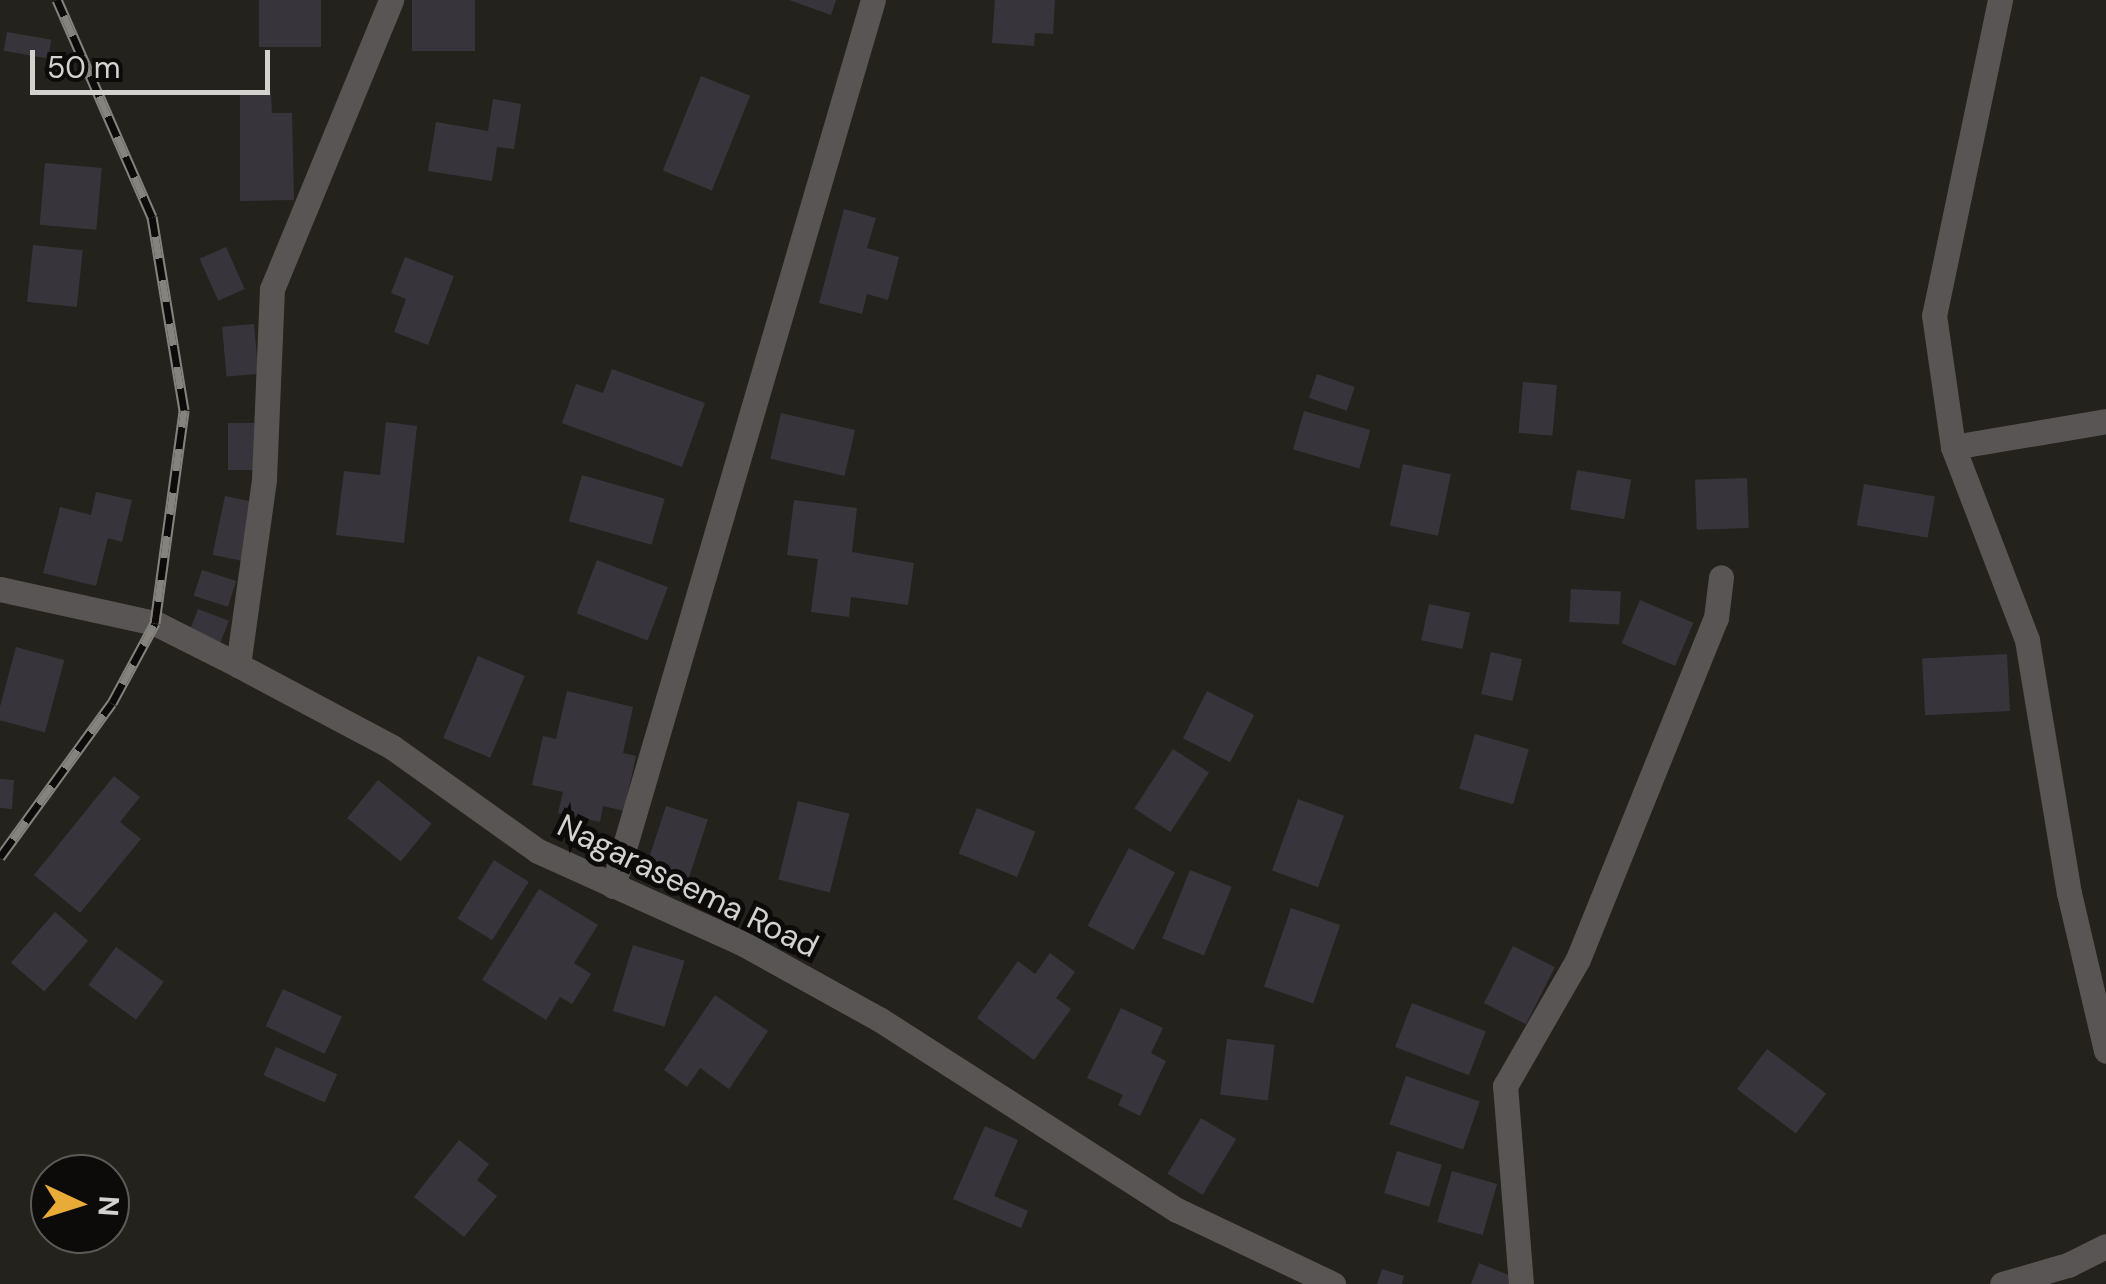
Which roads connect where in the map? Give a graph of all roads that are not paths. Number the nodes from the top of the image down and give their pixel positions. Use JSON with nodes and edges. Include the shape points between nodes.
{"nodes":[{"id":1,"x":392,"y":0,"type":"edge"},
{"id":2,"x":873,"y":0,"type":"edge"},
{"id":3,"x":2000,"y":0,"type":"edge"},
{"id":4,"x":2106,"y":421,"type":"edge"},
{"id":5,"x":1953,"y":447,"type":"junction"},
{"id":6,"x":1721,"y":576,"type":"dead end"},
{"id":7,"x":0,"y":590,"type":"edge"},
{"id":8,"x":238,"y":665,"type":"junction"},
{"id":9,"x":613,"y":886,"type":"junction"},
{"id":10,"x":2106,"y":1051,"type":"edge"},
{"id":11,"x":2106,"y":1246,"type":"edge"},
{"id":12,"x":1333,"y":1284,"type":"edge"},
{"id":13,"x":1521,"y":1284,"type":"edge"},
{"id":14,"x":2002,"y":1284,"type":"edge"}],
"edges":[{"from":1,"to":8,"type":"street","via":[[272,289],[264,479]]},
{"from":2,"to":9,"type":"street"},
{"from":3,"to":5,"type":"street","via":[[1934,315]]},
{"from":4,"to":5,"type":"street"},
{"from":5,"to":10,"type":"street","via":[[2027,640],[2069,893]]},
{"from":6,"to":13,"type":"street","via":[[1716,618],[1578,959],[1504,1086]]},
{"from":7,"to":8,"type":"street","name":"Nagaraseema Road","via":[[155,624]]},
{"from":8,"to":9,"type":"street","name":"Nagaraseema Road","via":[[392,747],[538,851]]},
{"from":9,"to":12,"type":"street","name":"Nagaraseema Road","via":[[740,942],[879,1020],[1177,1210]]},
{"from":11,"to":14,"type":"street"}]}
